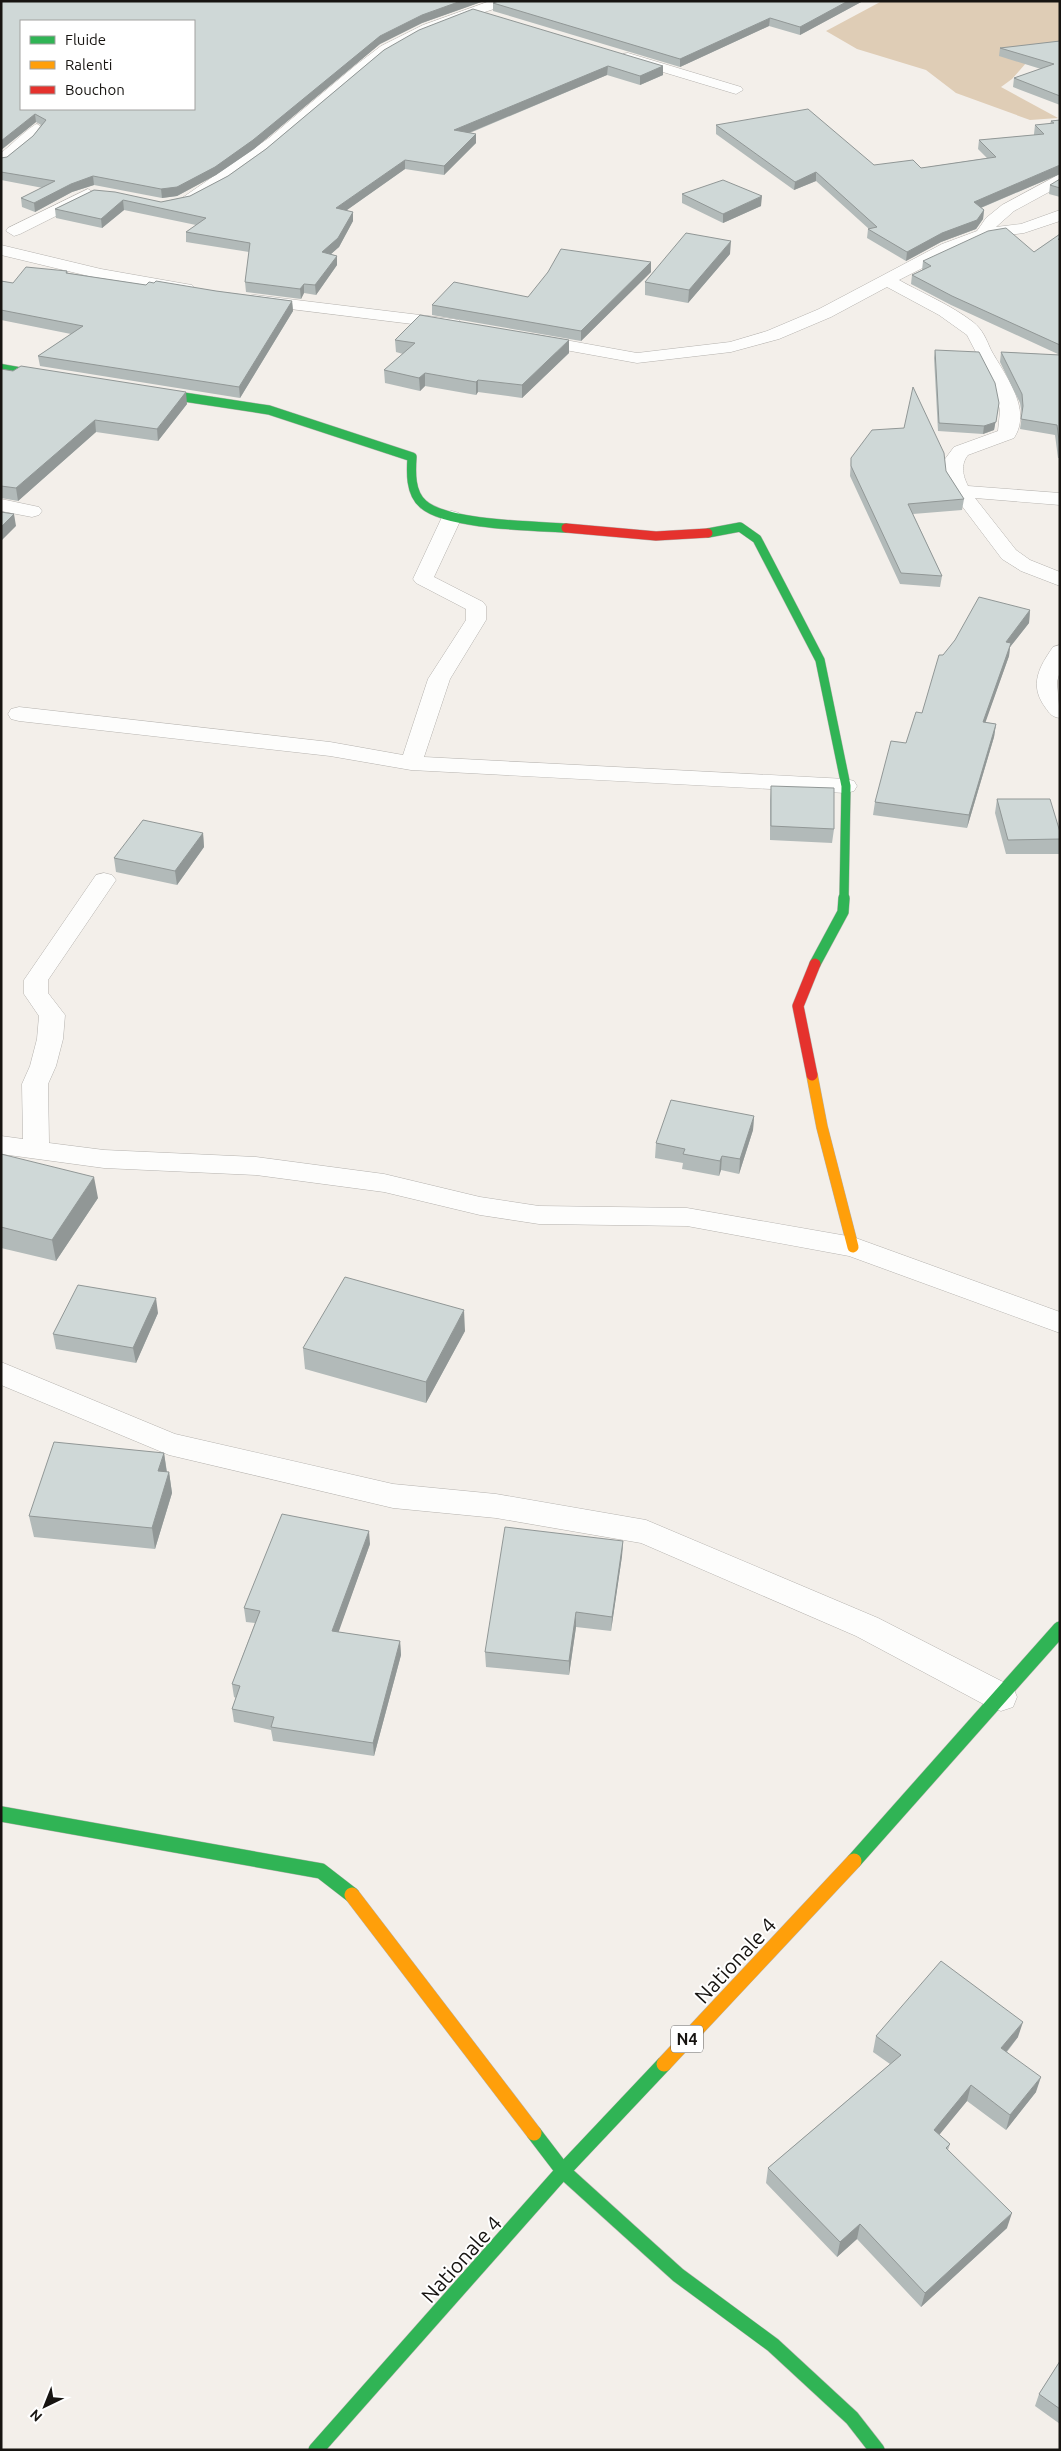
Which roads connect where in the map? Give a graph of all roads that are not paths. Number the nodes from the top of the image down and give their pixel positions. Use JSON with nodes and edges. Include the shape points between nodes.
{"nodes":[{"id":1,"x":505,"y":1,"type":"edge"},
{"id":2,"x":476,"y":12,"type":"junction"},
{"id":3,"x":498,"y":20,"type":"edge"},
{"id":4,"x":614,"y":52,"type":"edge"},
{"id":5,"x":736,"y":90,"type":"dead end"},
{"id":6,"x":38,"y":128,"type":"edge"},
{"id":7,"x":1,"y":161,"type":"edge"},
{"id":8,"x":1060,"y":179,"type":"edge"},
{"id":9,"x":99,"y":192,"type":"edge"},
{"id":10,"x":176,"y":205,"type":"edge"},
{"id":11,"x":1060,"y":215,"type":"edge"},
{"id":12,"x":5,"y":231,"type":"edge"},
{"id":13,"x":983,"y":234,"type":"junction"},
{"id":14,"x":1,"y":250,"type":"edge"},
{"id":15,"x":888,"y":281,"type":"junction"},
{"id":16,"x":198,"y":292,"type":"edge"},
{"id":17,"x":236,"y":297,"type":"edge"},
{"id":18,"x":468,"y":327,"type":"edge"},
{"id":19,"x":515,"y":336,"type":"edge"},
{"id":20,"x":1,"y":367,"type":"edge"},
{"id":21,"x":60,"y":378,"type":"edge"},
{"id":22,"x":137,"y":390,"type":"edge"},
{"id":23,"x":961,"y":491,"type":"junction"},
{"id":24,"x":1060,"y":499,"type":"edge"},
{"id":25,"x":1,"y":505,"type":"edge"},
{"id":26,"x":32,"y":511,"type":"dead end"},
{"id":27,"x":452,"y":516,"type":"junction"},
{"id":28,"x":1060,"y":580,"type":"edge"},
{"id":29,"x":1060,"y":651,"type":"edge"},
{"id":30,"x":1060,"y":712,"type":"edge"},
{"id":31,"x":19,"y":714,"type":"dead end"},
{"id":32,"x":411,"y":763,"type":"junction"},
{"id":33,"x":846,"y":786,"type":"junction"},
{"id":34,"x":104,"y":880,"type":"dead end"},
{"id":35,"x":1,"y":1145,"type":"edge"},
{"id":36,"x":36,"y":1151,"type":"junction"},
{"id":37,"x":853,"y":1247,"type":"junction"},
{"id":38,"x":1060,"y":1322,"type":"edge"},
{"id":39,"x":1,"y":1373,"type":"edge"},
{"id":40,"x":1060,"y":1629,"type":"edge"},
{"id":41,"x":1001,"y":1697,"type":"junction"},
{"id":42,"x":1,"y":1814,"type":"edge"},
{"id":43,"x":563,"y":2171,"type":"junction"},
{"id":44,"x":316,"y":2450,"type":"edge"},
{"id":45,"x":877,"y":2450,"type":"edge"}],
"edges":[{"from":1,"to":2,"type":"street"},
{"from":2,"to":3,"type":"street"},
{"from":2,"to":10,"type":"street","via":[[386,48],[268,148],[213,186]]},
{"from":4,"to":5,"type":"street"},
{"from":6,"to":7,"type":"street"},
{"from":8,"to":13,"type":"street","via":[[1008,208],[992,221]]},
{"from":9,"to":12,"type":"street","via":[[87,194]]},
{"from":11,"to":13,"type":"street","via":[[1024,228]]},
{"from":13,"to":15,"type":"street","via":[[948,248]]},
{"from":14,"to":16,"type":"street","via":[[101,274]]},
{"from":15,"to":19,"type":"street","via":[[773,335],[731,347],[637,358]]},
{"from":15,"to":23,"type":"street","via":[[974,333],[996,369],[1008,399],[1011,415],[1007,434],[955,455],[954,476]]},
{"from":17,"to":18,"type":"street"},
{"from":20,"to":21,"type":"main road"},
{"from":22,"to":27,"type":"main road","via":[[269,410],[412,457],[410,481],[423,505]]},
{"from":23,"to":24,"type":"street"},
{"from":23,"to":28,"type":"street","via":[[1004,550],[1018,562]]},
{"from":25,"to":26,"type":"street"},
{"from":27,"to":32,"type":"street","via":[[422,579],[476,606],[476,620],[438,679]]},
{"from":27,"to":33,"type":"main road","via":[[622,533],[694,536],[740,527],[757,540],[820,660]]},
{"from":29,"to":30,"type":"street","via":[[1047,669],[1046,690]]},
{"from":31,"to":32,"type":"street","via":[[330,749]]},
{"from":32,"to":33,"type":"street"},
{"from":33,"to":37,"type":"main road","via":[[843,912],[808,977],[798,1006],[822,1127]]},
{"from":34,"to":36,"type":"street","via":[[36,980],[36,994],[52,1015],[44,1066],[35,1084]]},
{"from":35,"to":36,"type":"street"},
{"from":36,"to":37,"type":"street","via":[[104,1159],[256,1166],[384,1183],[480,1206],[539,1215],[687,1217]]},
{"from":37,"to":38,"type":"street"},
{"from":39,"to":41,"type":"street","via":[[169,1444],[393,1496],[496,1506],[646,1532],[867,1627]]},
{"from":40,"to":41,"type":"main road","name":"Nationale 4","number":"N4"},
{"from":41,"to":43,"type":"main road","name":"Nationale 4","number":"N4","via":[[874,1839]]},
{"from":42,"to":43,"type":"main road","via":[[321,1871],[353,1896]]},
{"from":43,"to":44,"type":"main road","name":"Nationale 4","number":"N4"},
{"from":43,"to":45,"type":"main road","via":[[678,2274],[772,2345],[852,2418]]}]}
